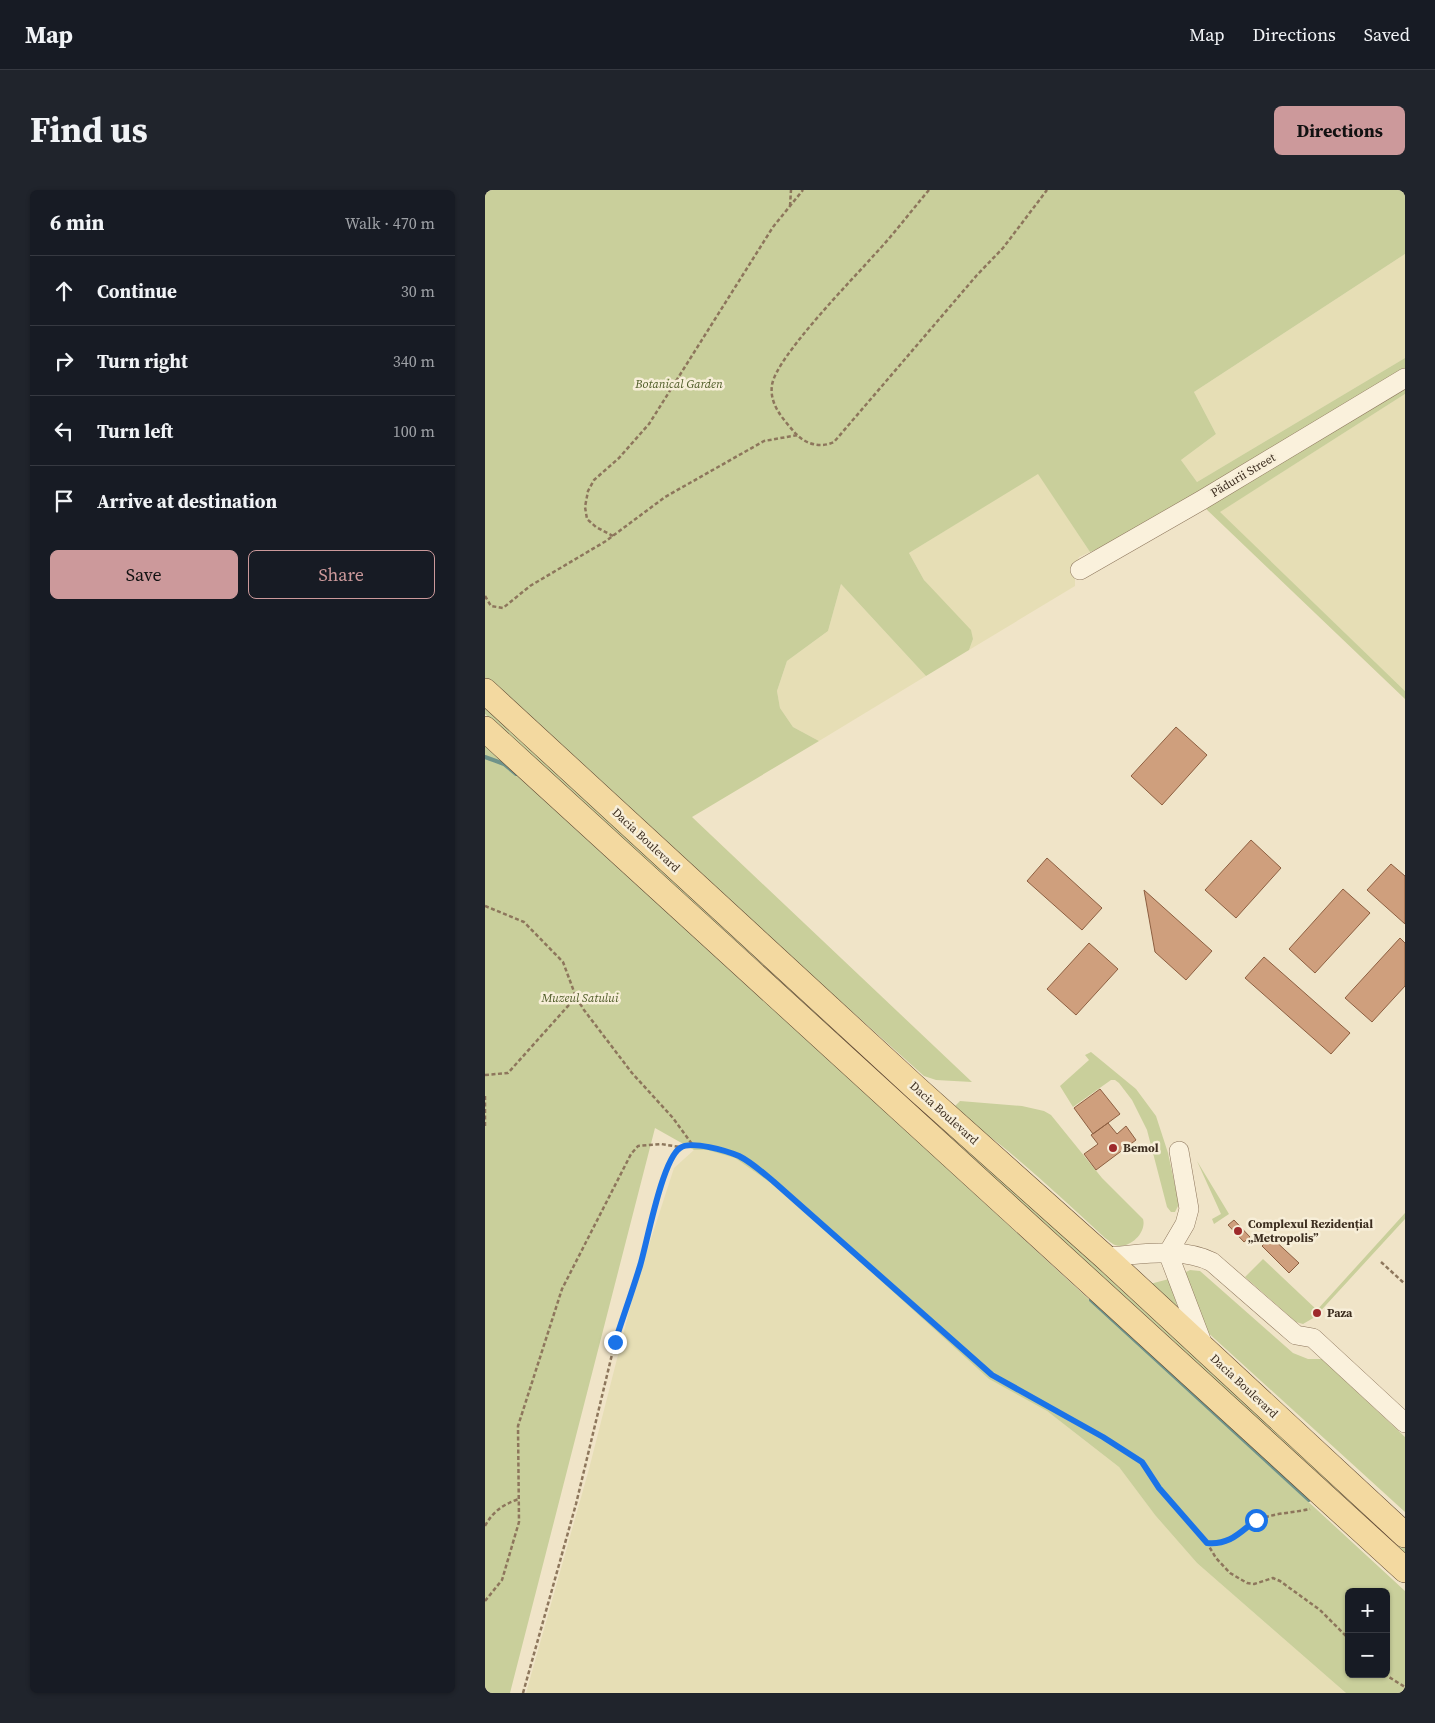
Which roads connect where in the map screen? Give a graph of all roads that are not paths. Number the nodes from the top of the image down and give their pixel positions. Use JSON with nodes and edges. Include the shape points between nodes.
{"nodes":[{"id":1,"x":1405,"y":378,"type":"edge"},
{"id":2,"x":1080,"y":570,"type":"dead end"},
{"id":3,"x":485,"y":691,"type":"edge"},
{"id":4,"x":485,"y":729,"type":"edge"},
{"id":5,"x":1179,"y":1151,"type":"dead end"},
{"id":6,"x":1168,"y":1253,"type":"junction"},
{"id":7,"x":1105,"y":1257,"type":"junction"},
{"id":8,"x":1205,"y":1349,"type":"junction"},
{"id":9,"x":1405,"y":1423,"type":"edge"},
{"id":10,"x":1405,"y":1535,"type":"edge"},
{"id":11,"x":1405,"y":1570,"type":"edge"}],
"edges":[{"from":1,"to":2,"type":"street","name":"Pădurii Street"},
{"from":3,"to":7,"type":"main road","name":"Dacia Boulevard","via":[[917,1089]]},
{"from":4,"to":11,"type":"main road"},
{"from":5,"to":6,"type":"street","via":[[1189,1209],[1185,1224]]},
{"from":6,"to":7,"type":"street"},
{"from":6,"to":8,"type":"street"},
{"from":6,"to":9,"type":"street","via":[[1199,1256],[1212,1262],[1296,1335],[1313,1338]]},
{"from":7,"to":8,"type":"main road","name":"Dacia Boulevard"},
{"from":8,"to":10,"type":"main road","name":"Dacia Boulevard"}]}
